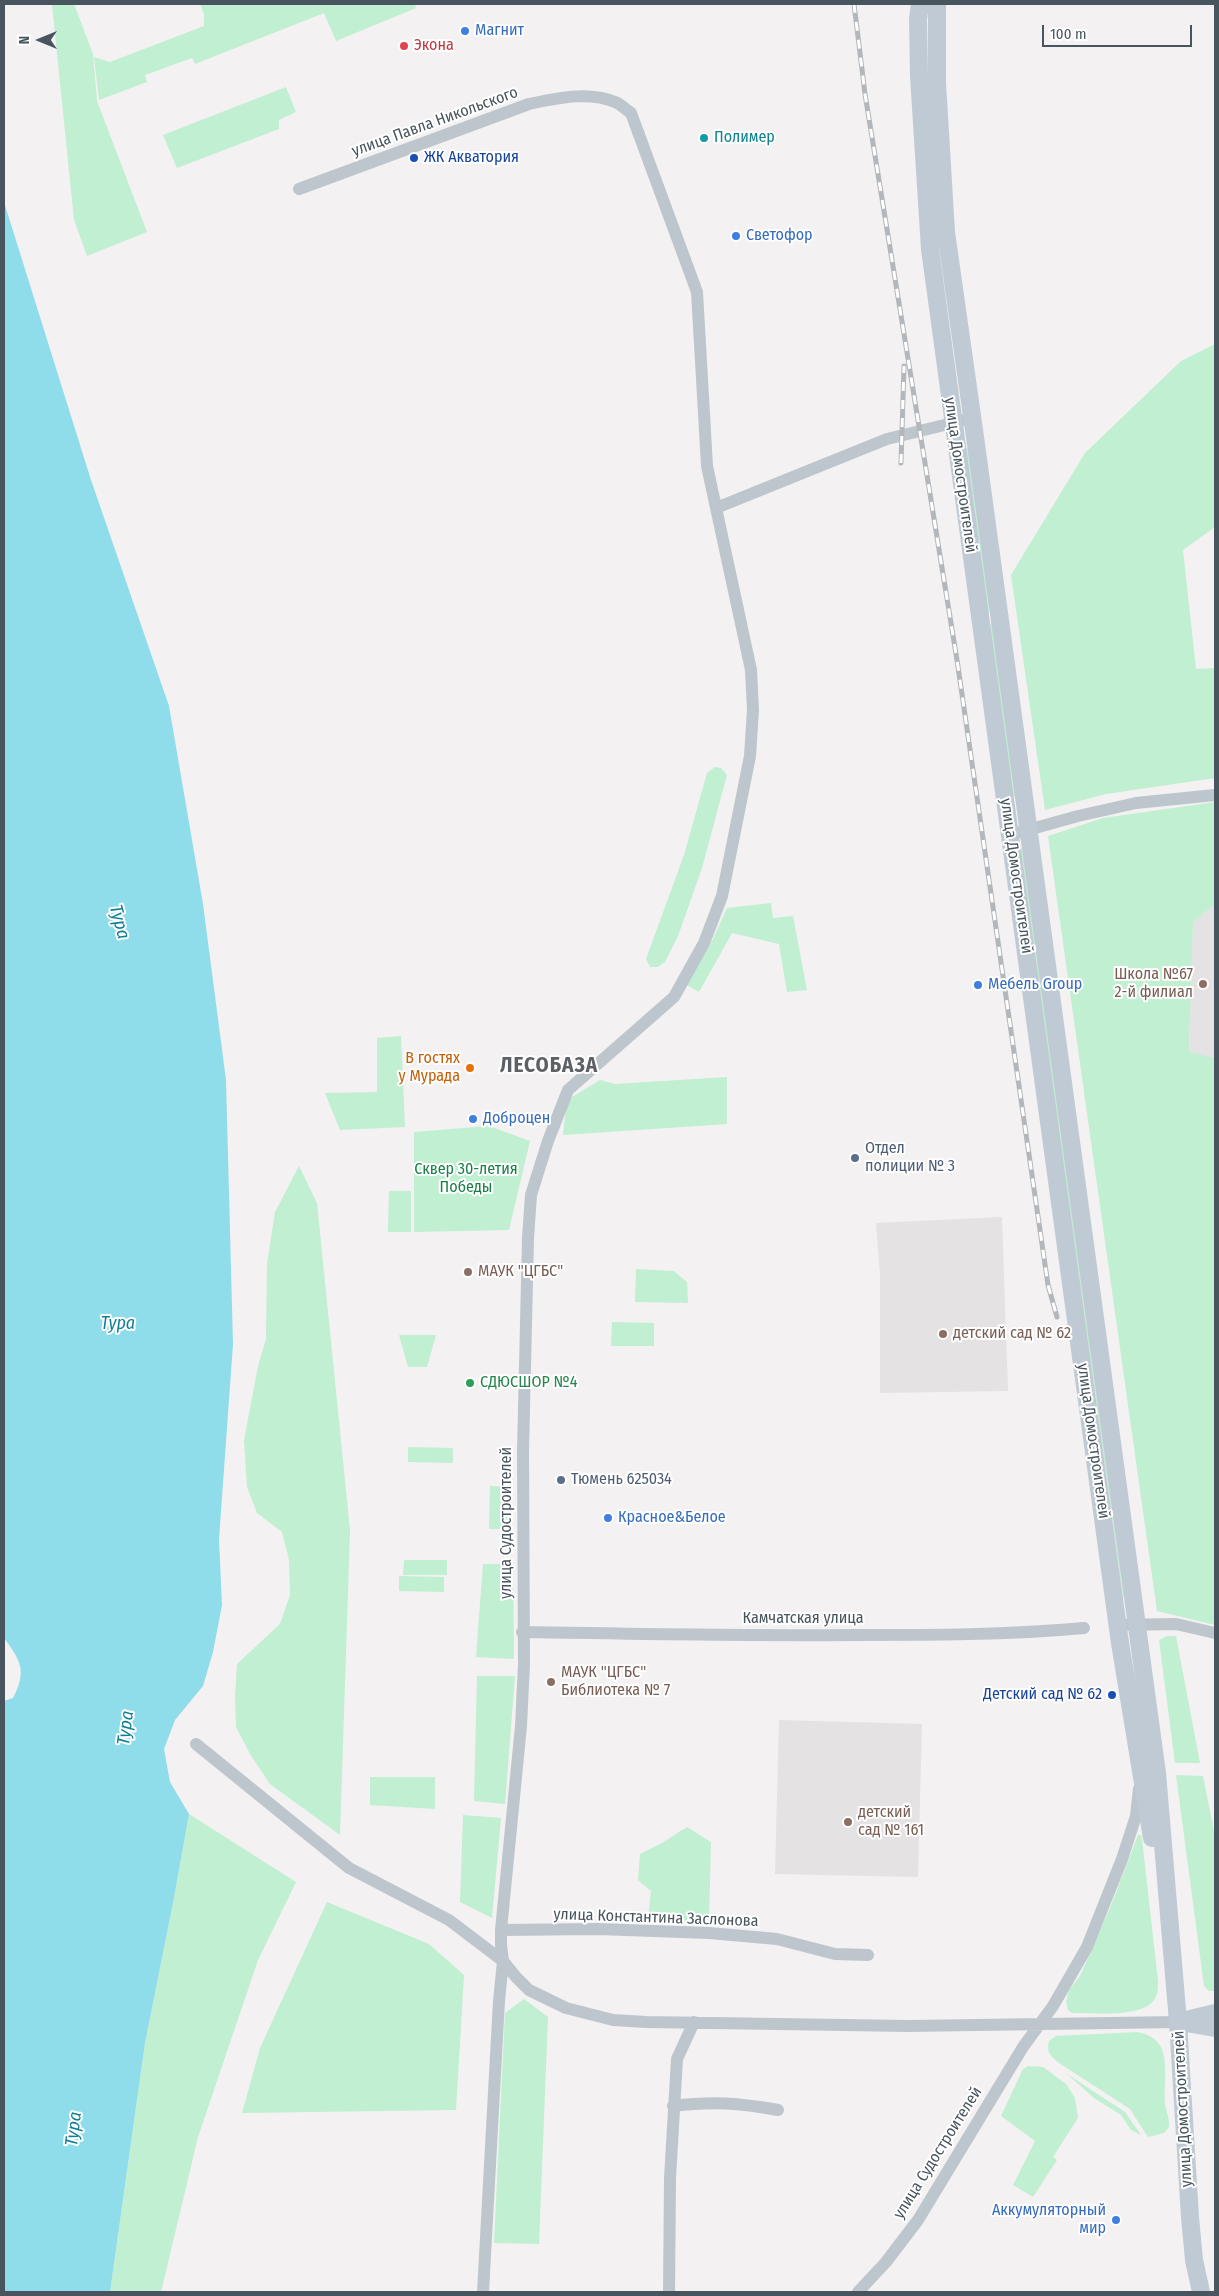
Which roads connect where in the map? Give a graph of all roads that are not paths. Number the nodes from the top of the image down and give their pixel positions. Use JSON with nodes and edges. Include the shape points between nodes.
{"nodes":[{"id":1,"x":920,"y":4,"type":"edge"},
{"id":2,"x":938,"y":4,"type":"edge"},
{"id":3,"x":299,"y":189,"type":"dead end"},
{"id":4,"x":973,"y":418,"type":"junction"},
{"id":5,"x":952,"y":422,"type":"junction"},
{"id":6,"x":716,"y":508,"type":"junction"},
{"id":7,"x":1215,"y":795,"type":"edge"},
{"id":8,"x":1029,"y":830,"type":"junction"},
{"id":9,"x":1010,"y":835,"type":"junction"},
{"id":10,"x":1137,"y":1624,"type":"junction"},
{"id":11,"x":1118,"y":1625,"type":"junction"},
{"id":12,"x":1084,"y":1628,"type":"dead end"},
{"id":13,"x":522,"y":1632,"type":"junction"},
{"id":14,"x":1215,"y":1633,"type":"edge"},
{"id":15,"x":196,"y":1744,"type":"dead end"},
{"id":16,"x":1140,"y":1776,"type":"junction"},
{"id":17,"x":1168,"y":1924,"type":"junction"},
{"id":18,"x":501,"y":1930,"type":"junction"},
{"id":19,"x":868,"y":1955,"type":"dead end"},
{"id":20,"x":503,"y":1961,"type":"junction"},
{"id":21,"x":1215,"y":2012,"type":"edge"},
{"id":22,"x":694,"y":2022,"type":"junction"},
{"id":23,"x":1178,"y":2022,"type":"junction"},
{"id":24,"x":1038,"y":2026,"type":"junction"},
{"id":25,"x":1215,"y":2028,"type":"edge"},
{"id":26,"x":673,"y":2106,"type":"junction"},
{"id":27,"x":778,"y":2110,"type":"dead end"},
{"id":28,"x":483,"y":2292,"type":"edge"},
{"id":29,"x":669,"y":2292,"type":"edge"},
{"id":30,"x":858,"y":2292,"type":"edge"},
{"id":31,"x":1201,"y":2292,"type":"edge"}],
"edges":[{"from":1,"to":5,"type":"main road","name":"улица Домостроителей","via":[[919,76],[930,250]]},
{"from":2,"to":4,"type":"main road","name":"улица Домостроителей","via":[[937,83],[946,232]]},
{"from":3,"to":6,"type":"street","name":"улица Павла Никольского","via":[[517,107],[566,97],[593,97],[615,102],[631,113],[697,292],[706,466]]},
{"from":4,"to":5,"type":"street"},
{"from":4,"to":8,"type":"main road","name":"улица Домостроителей"},
{"from":5,"to":6,"type":"street","via":[[887,439]]},
{"from":5,"to":9,"type":"main road","name":"улица Домостроителей"},
{"from":6,"to":13,"type":"street","name":"улица Судостроителей","via":[[751,670],[753,710],[748,764],[722,896],[704,943],[674,997],[568,1090],[540,1162],[529,1207]]},
{"from":7,"to":8,"type":"street","via":[[1136,803]]},
{"from":8,"to":9,"type":"street"},
{"from":8,"to":10,"type":"main road","name":"улица Домостроителей"},
{"from":9,"to":11,"type":"main road","name":"улица Домостроителей"},
{"from":10,"to":11,"type":"street"},
{"from":10,"to":14,"type":"street","via":[[1176,1624]]},
{"from":10,"to":17,"type":"main road","name":"улица Домостроителей","via":[[1157,1773]]},
{"from":11,"to":16,"type":"main road","name":"улица Домостроителей"},
{"from":12,"to":13,"type":"street","name":"Камчатская улица","via":[[934,1635],[717,1636]]},
{"from":13,"to":18,"type":"street","name":"улица Судостроителей","via":[[522,1726]]},
{"from":15,"to":20,"type":"street","via":[[349,1868],[449,1920]]},
{"from":16,"to":17,"type":"main road","name":"улица Домостроителей"},
{"from":16,"to":24,"type":"street","name":"улица Судостроителей","via":[[1136,1816],[1087,1947]]},
{"from":17,"to":23,"type":"main road","name":"улица Домостроителей"},
{"from":18,"to":19,"type":"street","name":"улица Константина Заслонова","via":[[709,1933],[777,1939],[835,1954]]},
{"from":18,"to":20,"type":"street","name":"улица Судостроителей"},
{"from":20,"to":22,"type":"street","via":[[529,1990],[566,2008],[613,2020]]},
{"from":20,"to":28,"type":"street"},
{"from":21,"to":23,"type":"main road"},
{"from":22,"to":24,"type":"street"},
{"from":22,"to":26,"type":"street","via":[[677,2059]]},
{"from":23,"to":24,"type":"street"},
{"from":23,"to":25,"type":"main road"},
{"from":23,"to":31,"type":"main road","name":"улица Домостроителей","via":[[1190,2217]]},
{"from":24,"to":30,"type":"street","name":"улица Судостроителей","via":[[918,2220]]},
{"from":26,"to":27,"type":"street","via":[[737,2103]]},
{"from":26,"to":29,"type":"street"}]}
